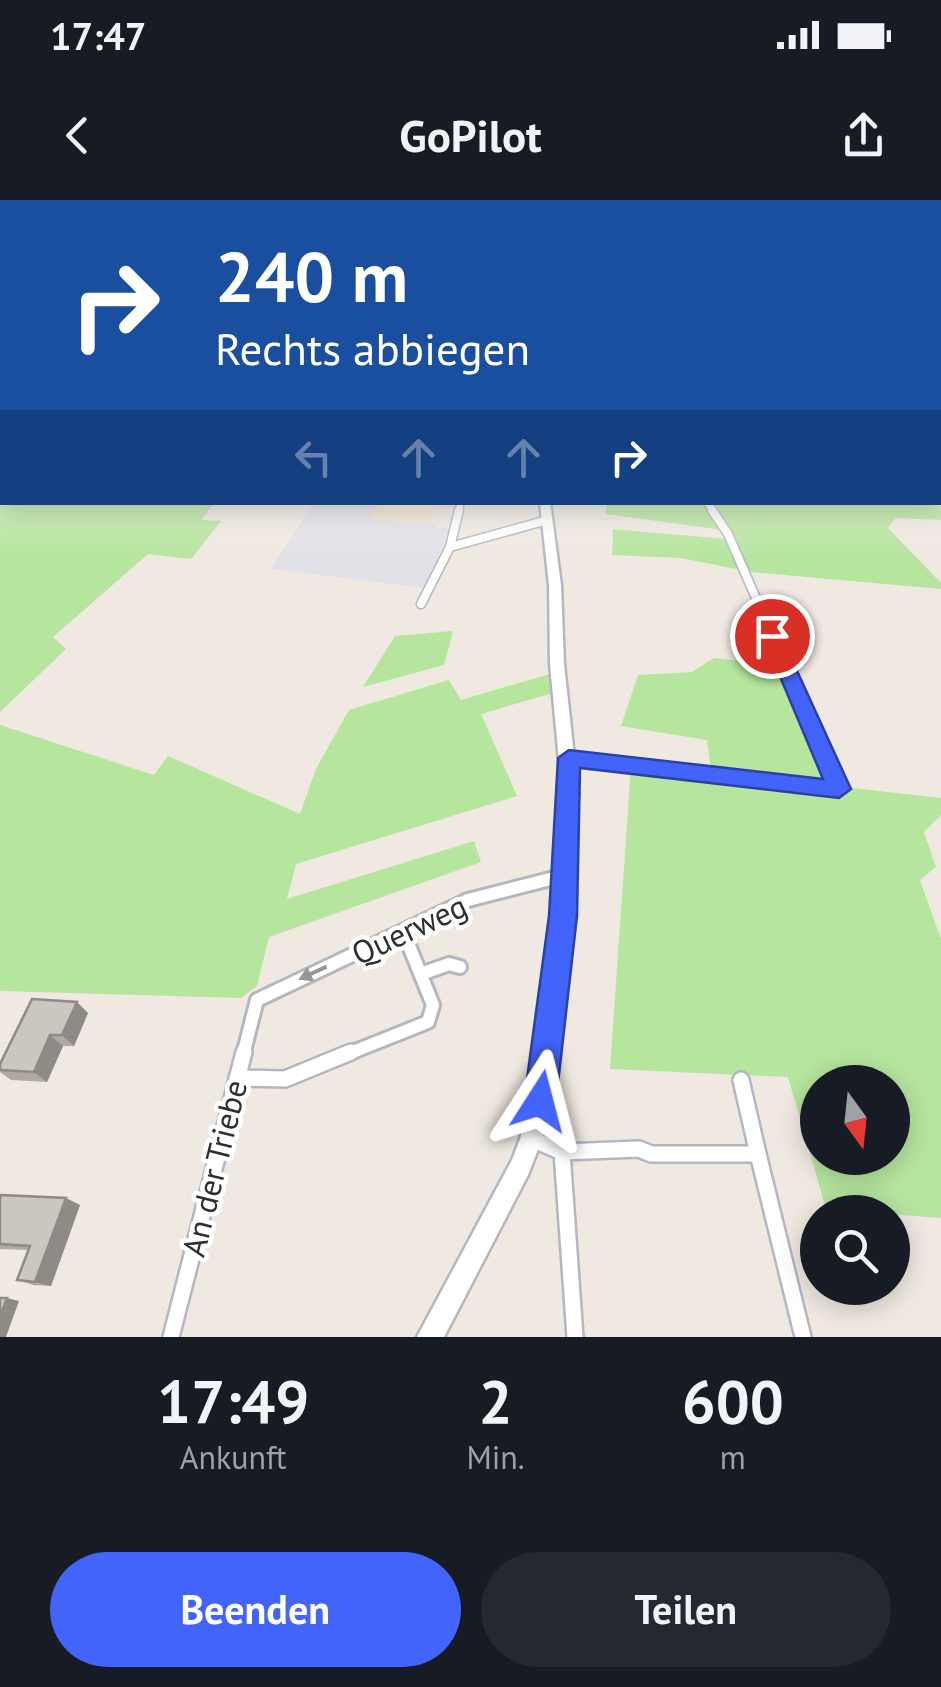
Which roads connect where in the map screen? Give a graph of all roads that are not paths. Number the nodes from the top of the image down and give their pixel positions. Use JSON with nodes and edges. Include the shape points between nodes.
{"nodes":[{"id":1,"x":460,"y":505,"type":"edge"},
{"id":2,"x":544,"y":505,"type":"edge"},
{"id":3,"x":709,"y":505,"type":"edge"},
{"id":4,"x":544,"y":521,"type":"junction"},
{"id":5,"x":450,"y":545,"type":"junction"},
{"id":6,"x":421,"y":604,"type":"dead end"},
{"id":7,"x":569,"y":758,"type":"junction"},
{"id":8,"x":566,"y":875,"type":"junction"},
{"id":9,"x":402,"y":931,"type":"junction"},
{"id":10,"x":460,"y":967,"type":"dead end"},
{"id":11,"x":421,"y":974,"type":"junction"},
{"id":12,"x":257,"y":1000,"type":"joint"},
{"id":13,"x":236,"y":1078,"type":"junction"},
{"id":14,"x":741,"y":1080,"type":"dead end"},
{"id":15,"x":531,"y":1138,"type":"junction"},
{"id":16,"x":562,"y":1152,"type":"junction"},
{"id":17,"x":758,"y":1154,"type":"junction"},
{"id":18,"x":171,"y":1337,"type":"edge"},
{"id":19,"x":430,"y":1337,"type":"edge"},
{"id":20,"x":575,"y":1337,"type":"edge"},
{"id":21,"x":802,"y":1337,"type":"edge"}],
"edges":[{"from":1,"to":5,"type":"street"},
{"from":2,"to":4,"type":"street"},
{"from":3,"to":7,"type":"street","via":[[728,534],[839,789]]},
{"from":4,"to":5,"type":"street"},
{"from":4,"to":7,"type":"street"},
{"from":5,"to":6,"type":"street"},
{"from":7,"to":8,"type":"street"},
{"from":8,"to":9,"type":"street","name":"Querweg","via":[[468,900]]},
{"from":8,"to":15,"type":"street","via":[[546,1066]]},
{"from":9,"to":11,"type":"street"},
{"from":9,"to":12,"type":"street","name":"Querweg","one_way":true},
{"from":10,"to":11,"type":"street"},
{"from":11,"to":13,"type":"street","via":[[433,1005],[428,1022],[286,1079]]},
{"from":12,"to":13,"type":"street","name":"An der Triebe"},
{"from":13,"to":18,"type":"street","name":"An der Triebe"},
{"from":14,"to":17,"type":"street"},
{"from":15,"to":16,"type":"street"},
{"from":15,"to":19,"type":"street"},
{"from":16,"to":17,"type":"street"},
{"from":16,"to":20,"type":"street"},
{"from":17,"to":21,"type":"street"}]}
